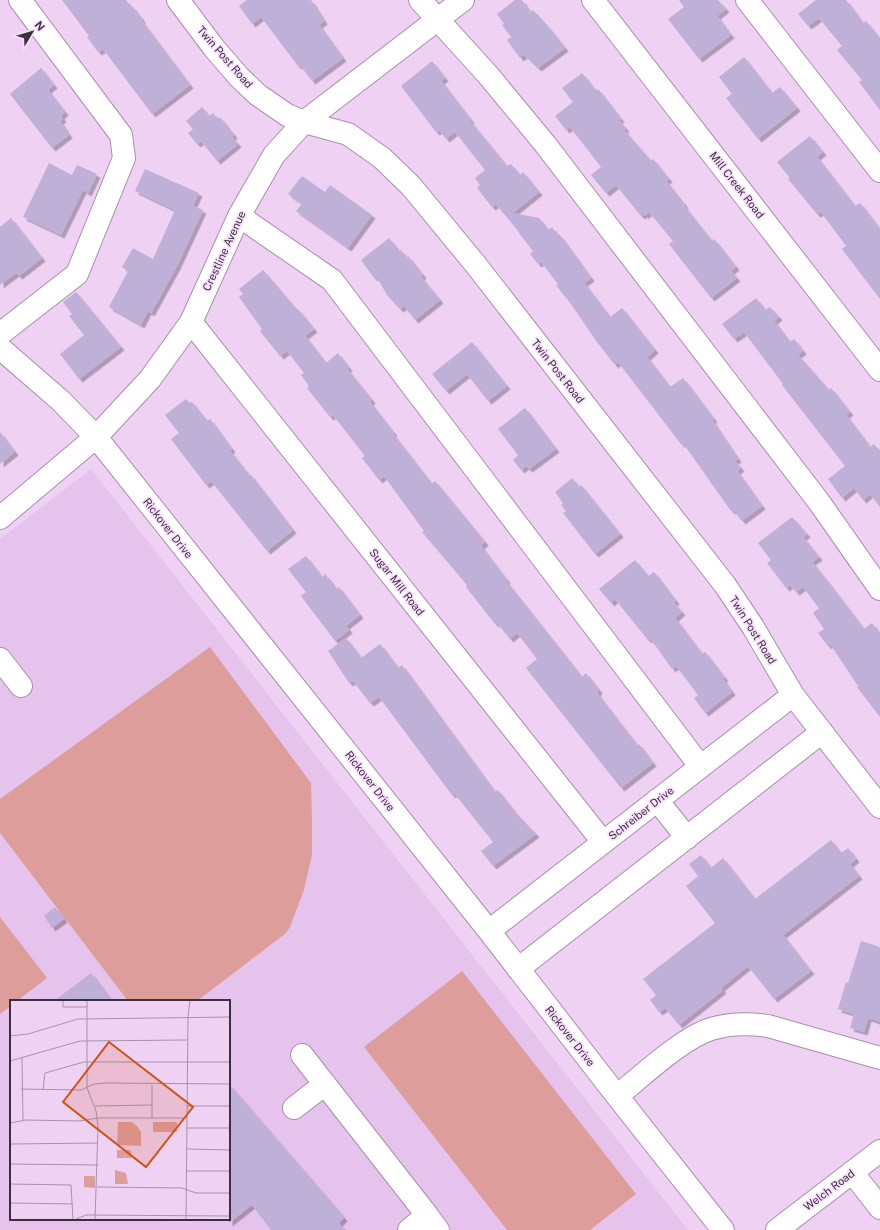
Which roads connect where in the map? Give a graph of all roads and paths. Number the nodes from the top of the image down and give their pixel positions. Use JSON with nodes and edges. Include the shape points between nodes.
{"nodes":[{"id":1,"x":20,"y":0,"type":"edge"},
{"id":2,"x":178,"y":0,"type":"edge"},
{"id":3,"x":420,"y":0,"type":"edge"},
{"id":4,"x":463,"y":0,"type":"edge"},
{"id":5,"x":594,"y":0,"type":"edge"},
{"id":6,"x":747,"y":0,"type":"edge"},
{"id":7,"x":437,"y":20,"type":"junction"},
{"id":8,"x":304,"y":122,"type":"junction"},
{"id":9,"x":880,"y":171,"type":"edge"},
{"id":10,"x":239,"y":216,"type":"junction"},
{"id":11,"x":191,"y":322,"type":"junction"},
{"id":12,"x":0,"y":334,"type":"edge"},
{"id":13,"x":0,"y":348,"type":"edge"},
{"id":14,"x":880,"y":370,"type":"edge"},
{"id":15,"x":96,"y":437,"type":"junction"},
{"id":16,"x":0,"y":518,"type":"edge"},
{"id":17,"x":880,"y":589,"type":"edge"},
{"id":18,"x":0,"y":659,"type":"edge"},
{"id":19,"x":21,"y":686,"type":"dead end"},
{"id":20,"x":792,"y":695,"type":"junction"},
{"id":21,"x":822,"y":732,"type":"junction"},
{"id":22,"x":700,"y":766,"type":"junction"},
{"id":23,"x":657,"y":800,"type":"junction"},
{"id":24,"x":880,"y":806,"type":"edge"},
{"id":25,"x":687,"y":838,"type":"junction"},
{"id":26,"x":602,"y":842,"type":"junction"},
{"id":27,"x":489,"y":931,"type":"junction"},
{"id":28,"x":518,"y":969,"type":"junction"},
{"id":29,"x":302,"y":1055,"type":"dead end"},
{"id":30,"x":880,"y":1058,"type":"edge"},
{"id":31,"x":325,"y":1084,"type":"junction"},
{"id":32,"x":617,"y":1096,"type":"junction"},
{"id":33,"x":294,"y":1108,"type":"dead end"},
{"id":34,"x":880,"y":1150,"type":"edge"},
{"id":35,"x":852,"y":1172,"type":"junction"},
{"id":36,"x":880,"y":1208,"type":"edge"},
{"id":37,"x":433,"y":1223,"type":"edge"},
{"id":38,"x":409,"y":1230,"type":"edge"},
{"id":39,"x":723,"y":1230,"type":"edge"},
{"id":40,"x":777,"y":1230,"type":"edge"}],
"edges":[{"from":1,"to":12,"type":"street","via":[[121,135],[124,158],[77,274]]},
{"from":2,"to":8,"type":"street","name":"Twin Post Road","via":[[239,78],[286,115]]},
{"from":3,"to":7,"type":"street"},
{"from":4,"to":7,"type":"street","name":"Crestline Avenue"},
{"from":5,"to":14,"type":"street","name":"Mill Creek Road"},
{"from":6,"to":9,"type":"street"},
{"from":7,"to":8,"type":"street","name":"Crestline Avenue"},
{"from":7,"to":17,"type":"street","via":[[488,75],[545,144],[819,502]]},
{"from":8,"to":10,"type":"street","name":"Crestline Avenue","via":[[274,155]]},
{"from":8,"to":20,"type":"street","name":"Twin Post Road","via":[[348,134],[382,158],[411,186],[476,265],[725,585],[753,627]]},
{"from":10,"to":11,"type":"street","name":"Crestline Avenue"},
{"from":10,"to":22,"type":"street","via":[[332,280]]},
{"from":11,"to":15,"type":"street","name":"Crestline Avenue","via":[[150,379]]},
{"from":11,"to":26,"type":"street","name":"Sugar Mill Road"},
{"from":13,"to":15,"type":"street","name":"Rickover Drive","via":[[61,401]]},
{"from":15,"to":16,"type":"street","name":"Crestline Avenue"},
{"from":15,"to":27,"type":"street","name":"Rickover Drive"},
{"from":18,"to":19,"type":"street"},
{"from":20,"to":21,"type":"street","name":"Twin Post Road"},
{"from":20,"to":22,"type":"street","name":"Schreiber Drive"},
{"from":21,"to":24,"type":"street","name":"Twin Post Road"},
{"from":21,"to":25,"type":"street"},
{"from":22,"to":23,"type":"street","name":"Schreiber Drive"},
{"from":23,"to":25,"type":"street"},
{"from":23,"to":26,"type":"street","name":"Schreiber Drive"},
{"from":25,"to":28,"type":"street"},
{"from":26,"to":27,"type":"street","name":"Schreiber Drive"},
{"from":27,"to":28,"type":"street","name":"Rickover Drive"},
{"from":28,"to":32,"type":"street","name":"Rickover Drive"},
{"from":29,"to":31,"type":"street"},
{"from":30,"to":32,"type":"street","via":[[768,1026],[730,1024],[710,1029],[672,1051]]},
{"from":31,"to":33,"type":"street"},
{"from":31,"to":37,"type":"street"},
{"from":32,"to":39,"type":"street","name":"Rickover Drive"},
{"from":34,"to":35,"type":"street","name":"Welch Road"},
{"from":35,"to":36,"type":"street"},
{"from":35,"to":40,"type":"street","name":"Welch Road"},
{"from":37,"to":38,"type":"street"}]}
